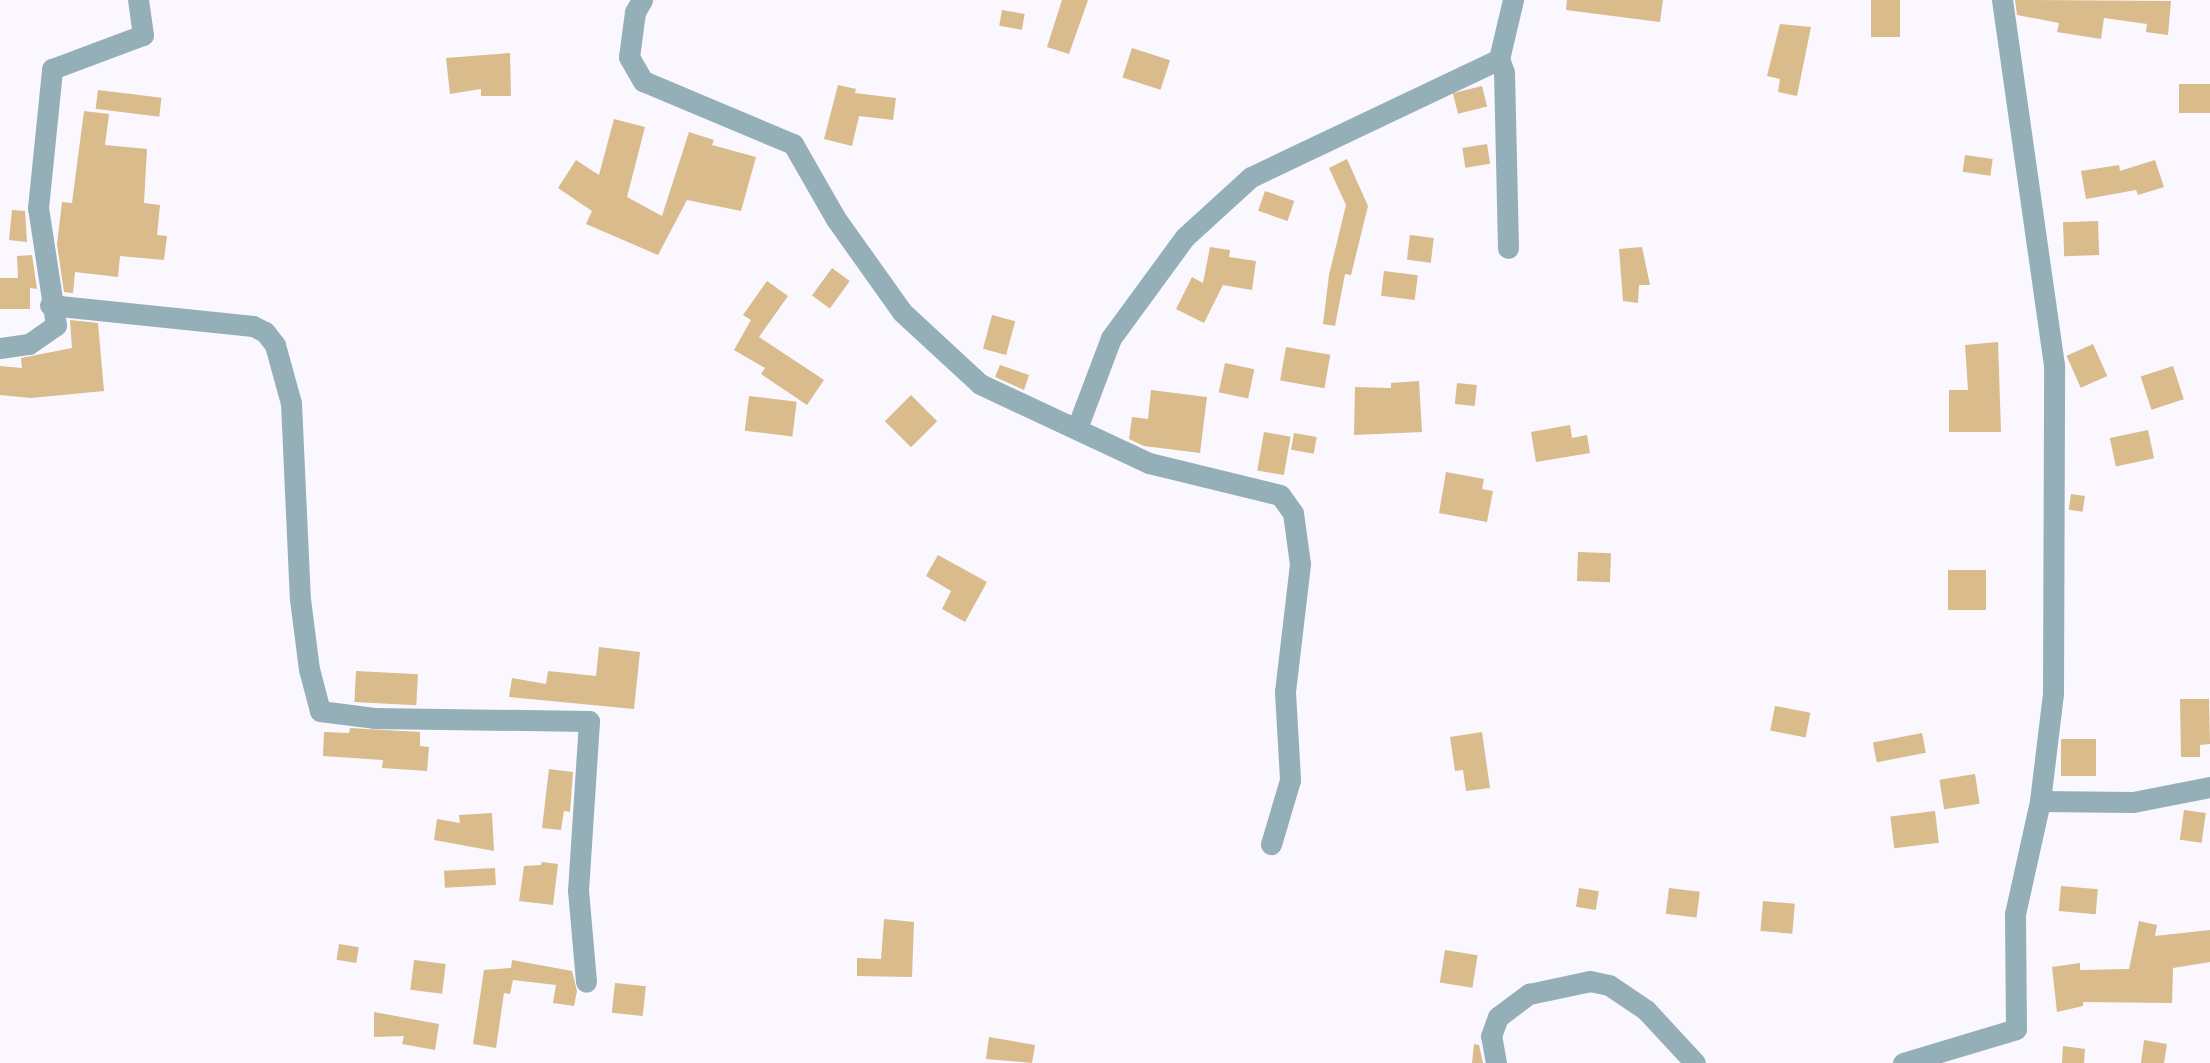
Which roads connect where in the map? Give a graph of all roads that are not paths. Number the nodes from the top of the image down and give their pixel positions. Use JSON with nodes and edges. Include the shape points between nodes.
{"nodes":[{"id":1,"x":138,"y":0,"type":"edge"},
{"id":2,"x":642,"y":0,"type":"edge"},
{"id":3,"x":1513,"y":0,"type":"edge"},
{"id":4,"x":2001,"y":0,"type":"edge"},
{"id":5,"x":1499,"y":59,"type":"junction"},
{"id":6,"x":1508,"y":248,"type":"dead end"},
{"id":7,"x":50,"y":305,"type":"junction"},
{"id":8,"x":0,"y":348,"type":"edge"},
{"id":9,"x":1077,"y":428,"type":"junction"},
{"id":10,"x":2210,"y":787,"type":"edge"},
{"id":11,"x":2040,"y":801,"type":"junction"},
{"id":12,"x":1271,"y":845,"type":"dead end"},
{"id":13,"x":586,"y":982,"type":"dead end"},
{"id":14,"x":1496,"y":1063,"type":"edge"},
{"id":15,"x":1695,"y":1063,"type":"edge"},
{"id":16,"x":1903,"y":1063,"type":"edge"}],
"edges":[{"from":1,"to":7,"type":"street","via":[[143,35],[52,69],[38,208]]},
{"from":2,"to":9,"type":"street","via":[[635,12],[628,57],[643,81],[793,144],[836,219],[902,312],[980,384]]},
{"from":3,"to":5,"type":"street"},
{"from":4,"to":11,"type":"street","via":[[2054,365],[2053,694]]},
{"from":5,"to":6,"type":"street","via":[[1504,72]]},
{"from":5,"to":9,"type":"street","via":[[1251,177],[1185,237],[1111,338]]},
{"from":7,"to":8,"type":"street","via":[[56,325],[45,336],[29,344]]},
{"from":7,"to":13,"type":"street","via":[[253,326],[275,345],[291,403],[300,599],[309,670],[320,711],[374,718],[589,721],[578,890]]},
{"from":9,"to":12,"type":"street","via":[[1149,463],[1280,495],[1293,513],[1300,564],[1285,692],[1290,780]]},
{"from":10,"to":11,"type":"street","via":[[2133,802]]},
{"from":11,"to":16,"type":"street","via":[[2015,915],[2016,1029]]},
{"from":14,"to":15,"type":"street","via":[[1492,1036],[1498,1017],[1529,994],[1590,981],[1609,985],[1646,1010]]}]}
